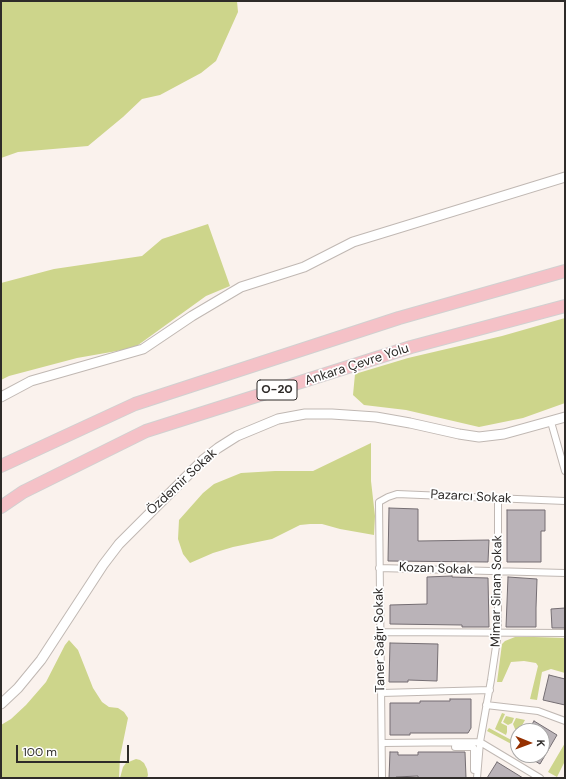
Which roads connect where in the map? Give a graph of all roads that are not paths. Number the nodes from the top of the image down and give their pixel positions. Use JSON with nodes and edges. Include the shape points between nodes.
{"nodes":[{"id":1,"x":565,"y":177,"type":"edge"},
{"id":2,"x":565,"y":271,"type":"edge"},
{"id":3,"x":565,"y":306,"type":"edge"},
{"id":4,"x":1,"y":398,"type":"edge"},
{"id":5,"x":565,"y":417,"type":"edge"},
{"id":6,"x":551,"y":422,"type":"junction"},
{"id":7,"x":1,"y":466,"type":"edge"},
{"id":8,"x":565,"y":471,"type":"edge"},
{"id":9,"x":498,"y":499,"type":"junction"},
{"id":10,"x":565,"y":501,"type":"edge"},
{"id":11,"x":379,"y":502,"type":"joint"},
{"id":12,"x":1,"y":507,"type":"edge"},
{"id":13,"x":379,"y":568,"type":"junction"},
{"id":14,"x":498,"y":571,"type":"junction"},
{"id":15,"x":565,"y":573,"type":"edge"},
{"id":16,"x":380,"y":632,"type":"junction"},
{"id":17,"x":498,"y":633,"type":"junction"},
{"id":18,"x":565,"y":633,"type":"edge"},
{"id":19,"x":490,"y":690,"type":"junction"},
{"id":20,"x":381,"y":693,"type":"junction"},
{"id":21,"x":1,"y":704,"type":"edge"},
{"id":22,"x":486,"y":705,"type":"junction"},
{"id":23,"x":565,"y":721,"type":"edge"},
{"id":24,"x":480,"y":742,"type":"junction"},
{"id":25,"x":382,"y":743,"type":"junction"},
{"id":26,"x":382,"y":778,"type":"edge"},
{"id":27,"x":386,"y":778,"type":"edge"},
{"id":28,"x":474,"y":778,"type":"edge"},
{"id":29,"x":477,"y":778,"type":"edge"},
{"id":30,"x":540,"y":778,"type":"edge"}],
"edges":[{"from":1,"to":4,"type":"street","via":[[353,242],[304,267],[241,287],[143,348],[31,381]]},
{"from":2,"to":7,"type":"highway","number":"O-20","via":[[399,318],[135,404]]},
{"from":3,"to":12,"type":"highway","name":"Ankara Çevre Yolu","number":"O-20","via":[[411,347],[146,431],[23,492]]},
{"from":5,"to":6,"type":"street","name":"Özdemir Sokak"},
{"from":6,"to":8,"type":"street"},
{"from":6,"to":21,"type":"street","name":"Özdemir Sokak","via":[[504,434],[479,437],[376,417],[305,414],[278,419],[237,436],[204,459],[119,544],[41,660]]},
{"from":9,"to":10,"type":"street","name":"Pazarcı Sokak"},
{"from":9,"to":11,"type":"street","name":"Pazarcı Sokak","via":[[397,494]]},
{"from":9,"to":14,"type":"street","name":"Mimar Sinan Sokak"},
{"from":11,"to":13,"type":"street","name":"Taner Sağır Sokak"},
{"from":13,"to":14,"type":"street","name":"Kozan Sokak"},
{"from":13,"to":16,"type":"street","name":"Taner Sağır Sokak"},
{"from":14,"to":15,"type":"street","name":"Kozan Sokak"},
{"from":14,"to":17,"type":"street","name":"Mimar Sinan Sokak"},
{"from":16,"to":17,"type":"street"},
{"from":16,"to":20,"type":"street","name":"Taner Sağır Sokak"},
{"from":17,"to":18,"type":"street"},
{"from":17,"to":19,"type":"street","name":"Mimar Sinan Sokak"},
{"from":19,"to":20,"type":"street"},
{"from":19,"to":22,"type":"street","name":"Mimar Sinan Sokak"},
{"from":20,"to":25,"type":"street","name":"Taner Sağır Sokak"},
{"from":22,"to":23,"type":"street","via":[[538,711]]},
{"from":22,"to":24,"type":"street","name":"Mimar Sinan Sokak"},
{"from":24,"to":25,"type":"street"},
{"from":24,"to":29,"type":"street","name":"Mimar Sinan Sokak"},
{"from":24,"to":30,"type":"street"},
{"from":25,"to":26,"type":"street","name":"Taner Sağır Sokak"},
{"from":27,"to":28,"type":"street","via":[[386,747],[470,746],[474,749]]}]}
